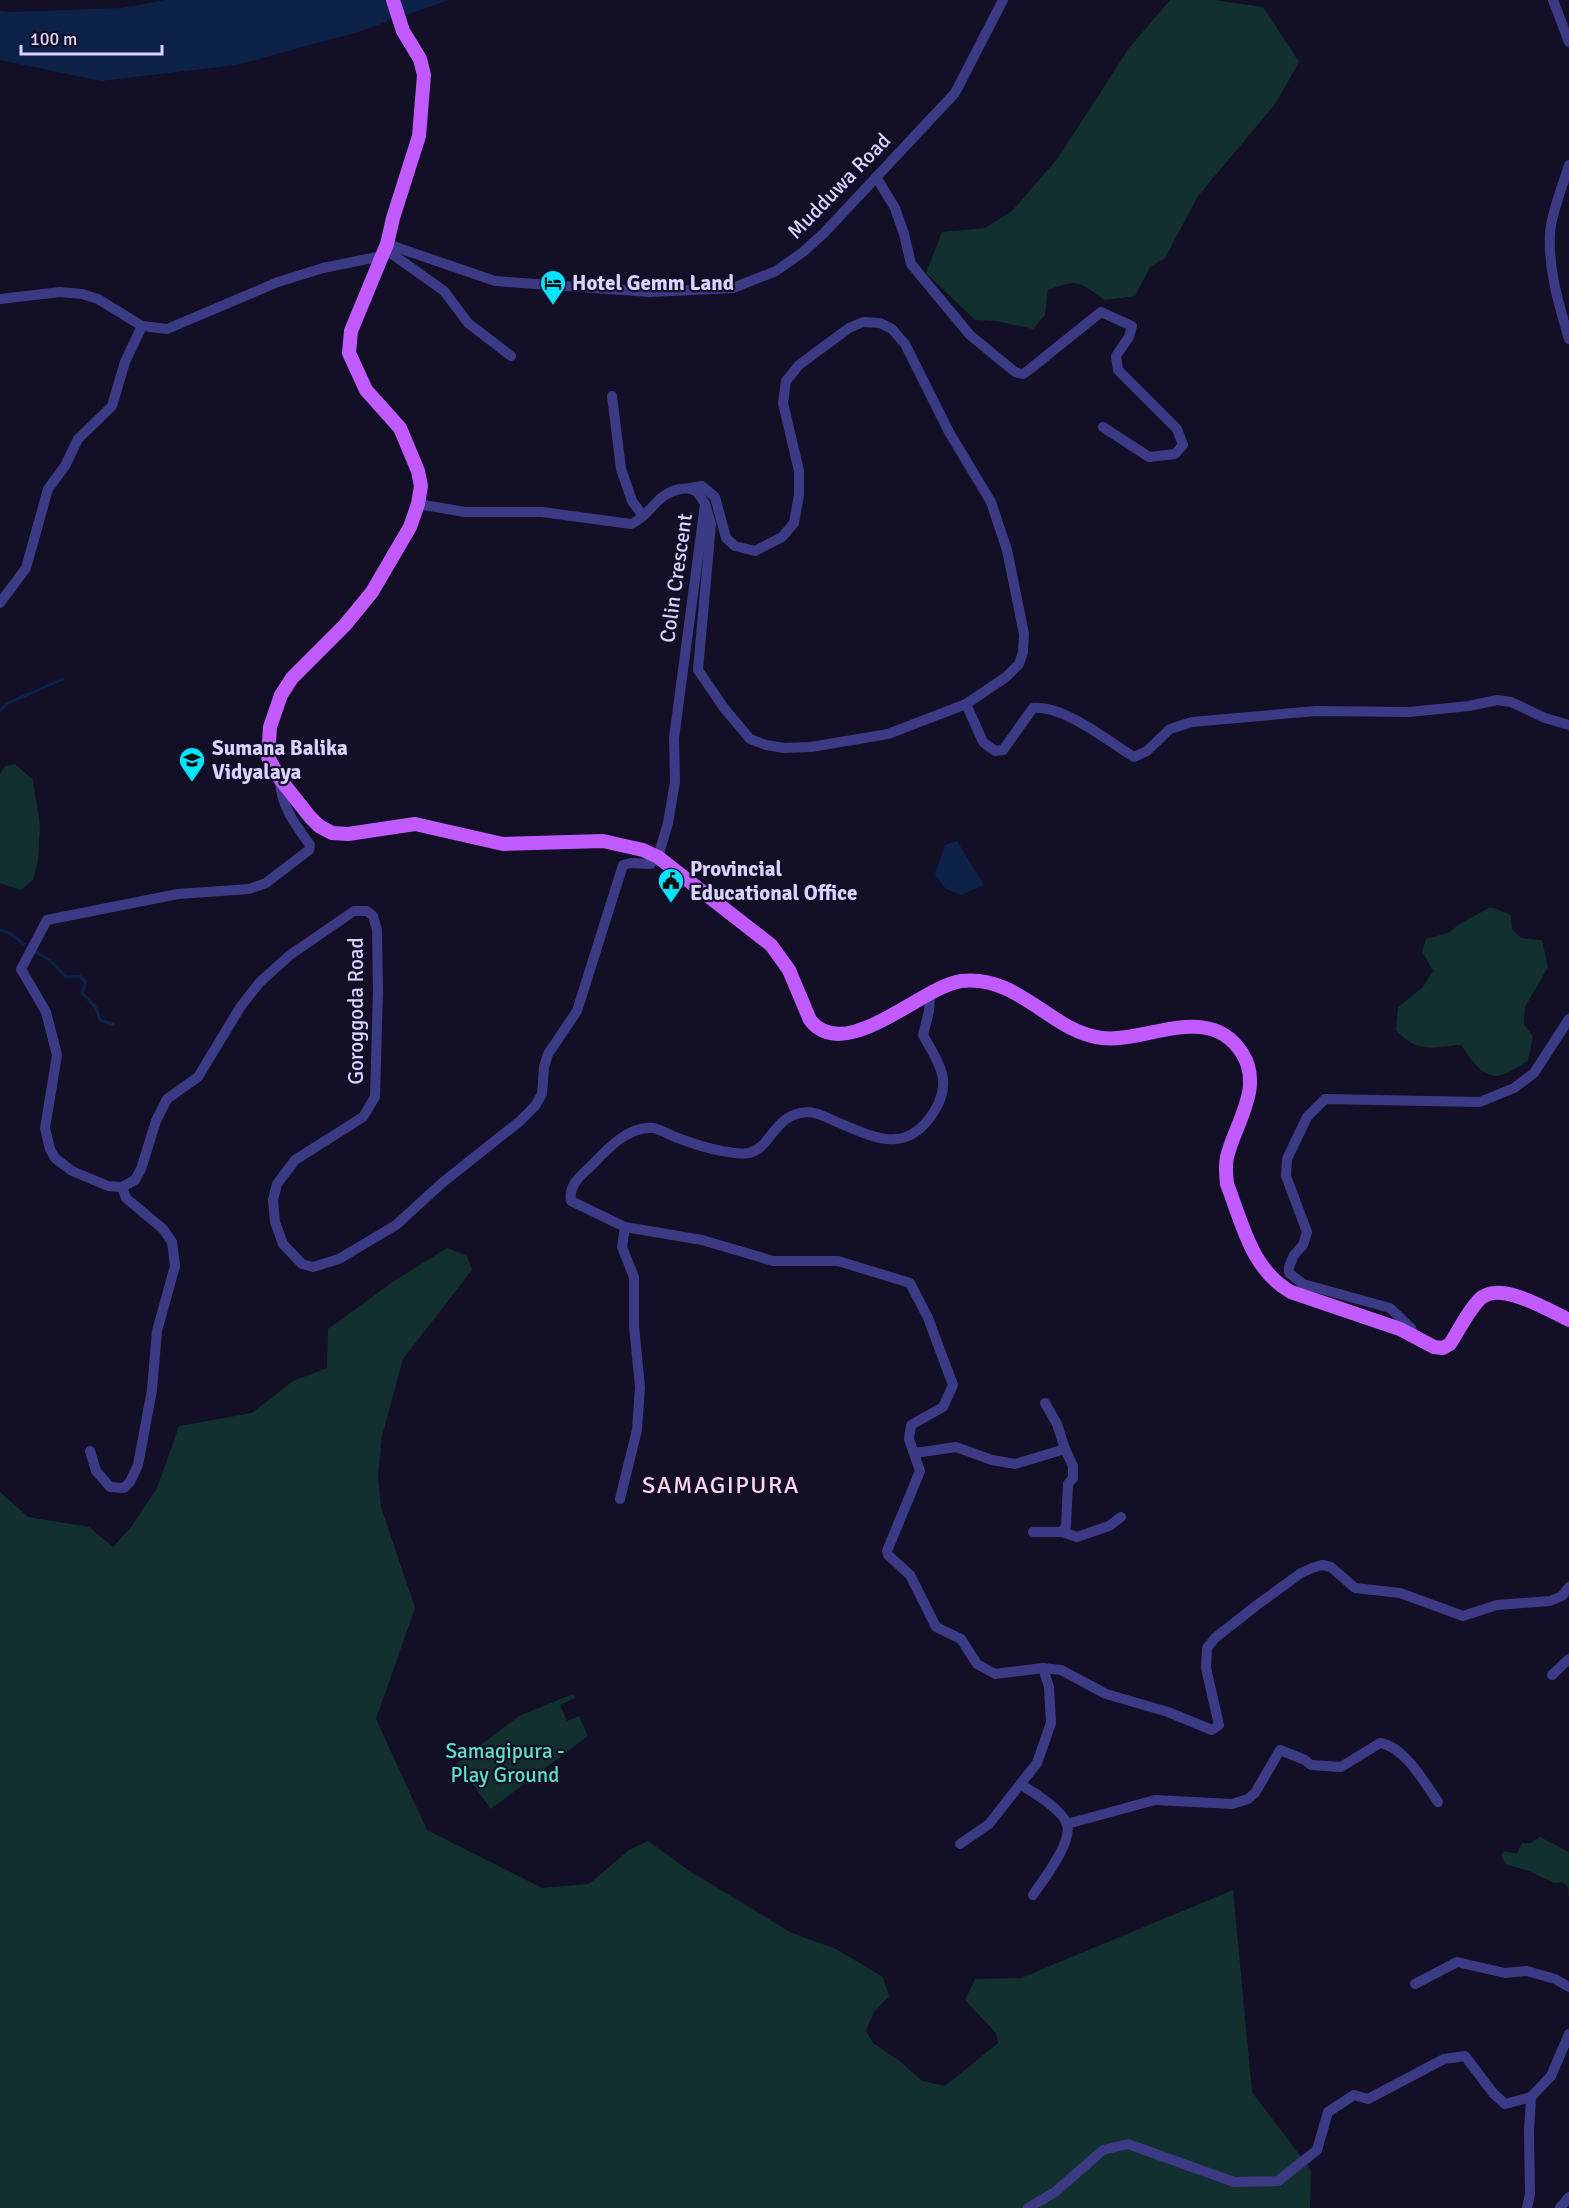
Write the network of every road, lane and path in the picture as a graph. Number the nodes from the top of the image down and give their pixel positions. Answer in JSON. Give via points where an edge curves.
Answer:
{"nodes":[{"id":1,"x":393,"y":0,"type":"edge"},
{"id":2,"x":1003,"y":0,"type":"edge"},
{"id":3,"x":1553,"y":0,"type":"edge"},
{"id":4,"x":1569,"y":42,"type":"edge"},
{"id":5,"x":1569,"y":165,"type":"edge"},
{"id":6,"x":876,"y":177,"type":"junction"},
{"id":7,"x":385,"y":250,"type":"junction"},
{"id":8,"x":0,"y":299,"type":"edge"},
{"id":9,"x":142,"y":326,"type":"junction"},
{"id":10,"x":1569,"y":339,"type":"edge"},
{"id":11,"x":511,"y":356,"type":"dead end"},
{"id":12,"x":612,"y":396,"type":"dead end"},
{"id":13,"x":1103,"y":427,"type":"dead end"},
{"id":14,"x":690,"y":488,"type":"junction"},
{"id":15,"x":418,"y":504,"type":"junction"},
{"id":16,"x":705,"y":504,"type":"junction"},
{"id":17,"x":643,"y":516,"type":"junction"},
{"id":18,"x":0,"y":603,"type":"edge"},
{"id":19,"x":966,"y":704,"type":"junction"},
{"id":20,"x":1569,"y":725,"type":"edge"},
{"id":21,"x":280,"y":778,"type":"junction"},
{"id":22,"x":656,"y":856,"type":"junction"},
{"id":23,"x":930,"y":996,"type":"junction"},
{"id":24,"x":1569,"y":1019,"type":"edge"},
{"id":25,"x":122,"y":1187,"type":"junction"},
{"id":26,"x":625,"y":1227,"type":"junction"},
{"id":27,"x":1569,"y":1320,"type":"edge"},
{"id":28,"x":1415,"y":1338,"type":"junction"},
{"id":29,"x":1045,"y":1403,"type":"dead end"},
{"id":30,"x":1065,"y":1449,"type":"junction"},
{"id":31,"x":90,"y":1451,"type":"dead end"},
{"id":32,"x":915,"y":1453,"type":"junction"},
{"id":33,"x":620,"y":1499,"type":"dead end"},
{"id":34,"x":1121,"y":1517,"type":"dead end"},
{"id":35,"x":1033,"y":1532,"type":"dead end"},
{"id":36,"x":1062,"y":1532,"type":"junction"},
{"id":37,"x":1569,"y":1587,"type":"edge"},
{"id":38,"x":1569,"y":1659,"type":"edge"},
{"id":39,"x":1043,"y":1668,"type":"junction"},
{"id":40,"x":1552,"y":1675,"type":"dead end"},
{"id":41,"x":1022,"y":1785,"type":"junction"},
{"id":42,"x":1438,"y":1802,"type":"dead end"},
{"id":43,"x":1067,"y":1824,"type":"junction"},
{"id":44,"x":960,"y":1844,"type":"dead end"},
{"id":45,"x":1033,"y":1895,"type":"dead end"},
{"id":46,"x":1415,"y":1984,"type":"dead end"},
{"id":47,"x":1569,"y":1987,"type":"edge"},
{"id":48,"x":1569,"y":2034,"type":"edge"},
{"id":49,"x":1531,"y":2097,"type":"junction"},
{"id":50,"x":1569,"y":2197,"type":"edge"},
{"id":51,"x":1028,"y":2208,"type":"edge"},
{"id":52,"x":1527,"y":2208,"type":"edge"},
{"id":53,"x":1560,"y":2208,"type":"edge"}],
"edges":[{"from":1,"to":7,"type":"main road","via":[[424,75],[419,136]]},
{"from":2,"to":6,"type":"street","name":"Mudduwa Road","via":[[955,93]]},
{"from":3,"to":4,"type":"street"},
{"from":5,"to":10,"type":"street","via":[[1550,231],[1551,266]]},
{"from":6,"to":7,"type":"street","name":"Mudduwa Road","via":[[803,252],[776,271],[734,288],[650,292],[495,281]]},
{"from":6,"to":13,"type":"street","via":[[895,208],[911,264],[919,277],[970,335],[1015,372],[1023,374],[1101,312],[1132,326],[1116,356],[1118,370],[1177,429],[1183,445],[1174,454],[1149,457]]},
{"from":7,"to":9,"type":"street","via":[[278,282],[167,329]]},
{"from":7,"to":11,"type":"street","via":[[444,291],[468,322]]},
{"from":7,"to":15,"type":"main road","via":[[351,331],[349,353],[366,390],[400,428],[418,471]]},
{"from":8,"to":9,"type":"street","via":[[60,292],[82,294],[98,299]]},
{"from":9,"to":18,"type":"street","via":[[125,362],[112,406],[78,440],[48,489],[26,568]]},
{"from":12,"to":17,"type":"street","via":[[621,469],[632,501]]},
{"from":14,"to":16,"type":"street","name":"Colin Crescent","via":[[697,491]]},
{"from":14,"to":17,"type":"street","name":"Colin Crescent","via":[[667,492]]},
{"from":14,"to":19,"type":"street","via":[[702,486],[715,497],[726,538],[735,546],[755,550],[782,537],[794,523],[799,495],[799,471],[783,403],[786,381],[799,365],[849,328],[863,322],[880,322],[892,328],[905,344],[949,432],[991,502],[1009,560],[1024,634],[1019,663],[1006,677]]},
{"from":15,"to":17,"type":"street","name":"Colin Crescent","via":[[465,513],[542,512],[631,524]]},
{"from":15,"to":21,"type":"main road","via":[[410,527],[372,592],[292,678],[281,695],[270,727],[268,757]]},
{"from":16,"to":19,"type":"street","via":[[711,524],[698,670],[750,739],[784,748],[811,747],[888,734]]},
{"from":16,"to":22,"type":"street","name":"Colin Crescent","via":[[674,738],[675,782],[669,824]]},
{"from":19,"to":20,"type":"street","via":[[983,742],[995,751],[1003,750],[1034,708],[1044,707],[1076,720],[1134,757],[1147,751],[1170,729],[1192,722],[1316,711],[1409,712],[1497,700]]},
{"from":21,"to":22,"type":"main road","via":[[310,817],[332,833],[415,824],[503,844],[603,841]]},
{"from":21,"to":25,"type":"street","via":[[288,813],[310,845],[309,850],[266,883],[249,889],[178,894],[47,920],[21,969],[46,1012],[57,1055],[45,1128],[50,1149],[72,1172],[108,1186]]},
{"from":22,"to":23,"type":"main road","via":[[771,945],[789,970],[810,1020],[822,1031],[832,1035],[854,1033]]},
{"from":22,"to":25,"type":"street","name":"Goroggoda Road","via":[[651,864],[623,865],[577,1011],[548,1054],[542,1094],[536,1106],[396,1225],[339,1259],[313,1267],[302,1264],[283,1244],[275,1222],[273,1200],[277,1185],[296,1160],[363,1117],[375,1097],[377,930],[367,911],[354,911],[290,955],[260,982],[198,1077],[167,1099],[141,1169],[135,1180]]},
{"from":23,"to":26,"type":"street","via":[[923,1035],[944,1079],[940,1101],[926,1125],[912,1136],[894,1141],[807,1112],[788,1117],[760,1148],[748,1154],[702,1148],[653,1128],[631,1132],[607,1149],[569,1192],[575,1205]]},
{"from":23,"to":28,"type":"main road","via":[[961,981],[979,981],[1006,988],[1088,1036],[1120,1039],[1184,1026],[1216,1031],[1227,1038],[1242,1053],[1250,1080],[1249,1097],[1225,1172],[1255,1257],[1276,1284],[1291,1292],[1400,1329]]},
{"from":24,"to":28,"type":"street","via":[[1534,1072],[1514,1088],[1480,1102],[1325,1099],[1307,1117],[1287,1160],[1286,1176],[1307,1232],[1304,1245],[1289,1267],[1290,1274],[1303,1284],[1390,1308],[1411,1328]]},
{"from":25,"to":31,"type":"street","via":[[126,1198],[163,1229],[172,1242],[175,1266],[157,1331],[152,1390],[138,1465],[130,1482],[124,1488],[110,1487],[96,1471]]},
{"from":26,"to":32,"type":"street","via":[[702,1240],[773,1261],[838,1261],[910,1284],[928,1318],[953,1385],[943,1407],[911,1425],[909,1439]]},
{"from":26,"to":33,"type":"street","via":[[622,1247],[634,1276],[640,1388],[637,1430]]},
{"from":27,"to":28,"type":"main road","via":[[1510,1293],[1499,1292],[1479,1299],[1450,1344],[1443,1348]]},
{"from":29,"to":30,"type":"street"},
{"from":30,"to":32,"type":"street","via":[[1015,1464],[956,1447]]},
{"from":30,"to":36,"type":"street","via":[[1073,1467]]},
{"from":32,"to":39,"type":"street","via":[[920,1471],[888,1555],[910,1575],[936,1627],[961,1639],[977,1664],[995,1674]]},
{"from":34,"to":36,"type":"street","via":[[1109,1526],[1077,1537]]},
{"from":35,"to":36,"type":"street"},
{"from":37,"to":39,"type":"street","via":[[1562,1596],[1550,1601],[1497,1605],[1463,1616],[1400,1593],[1355,1588],[1331,1567],[1312,1568],[1257,1605],[1208,1648],[1206,1668],[1219,1725],[1212,1730],[1106,1694],[1061,1670]]},
{"from":38,"to":40,"type":"street"},
{"from":39,"to":41,"type":"street","via":[[1049,1687],[1051,1723],[1037,1763]]},
{"from":41,"to":43,"type":"street","via":[[1044,1799]]},
{"from":41,"to":44,"type":"street","via":[[989,1824]]},
{"from":42,"to":43,"type":"street","via":[[1417,1771],[1389,1744],[1380,1743],[1341,1767],[1311,1765],[1280,1750],[1254,1793],[1232,1804],[1155,1800]]},
{"from":43,"to":45,"type":"street","via":[[1062,1849]]},
{"from":46,"to":47,"type":"street","via":[[1457,1962],[1505,1972],[1527,1971]]},
{"from":48,"to":49,"type":"street","via":[[1551,2076]]},
{"from":49,"to":51,"type":"street","via":[[1505,2104],[1465,2056],[1444,2059],[1368,2099],[1354,2095],[1328,2112],[1317,2150],[1278,2181],[1234,2182],[1128,2144],[1103,2150],[1055,2192]]},
{"from":49,"to":52,"type":"street"},
{"from":50,"to":53,"type":"street"}]}
